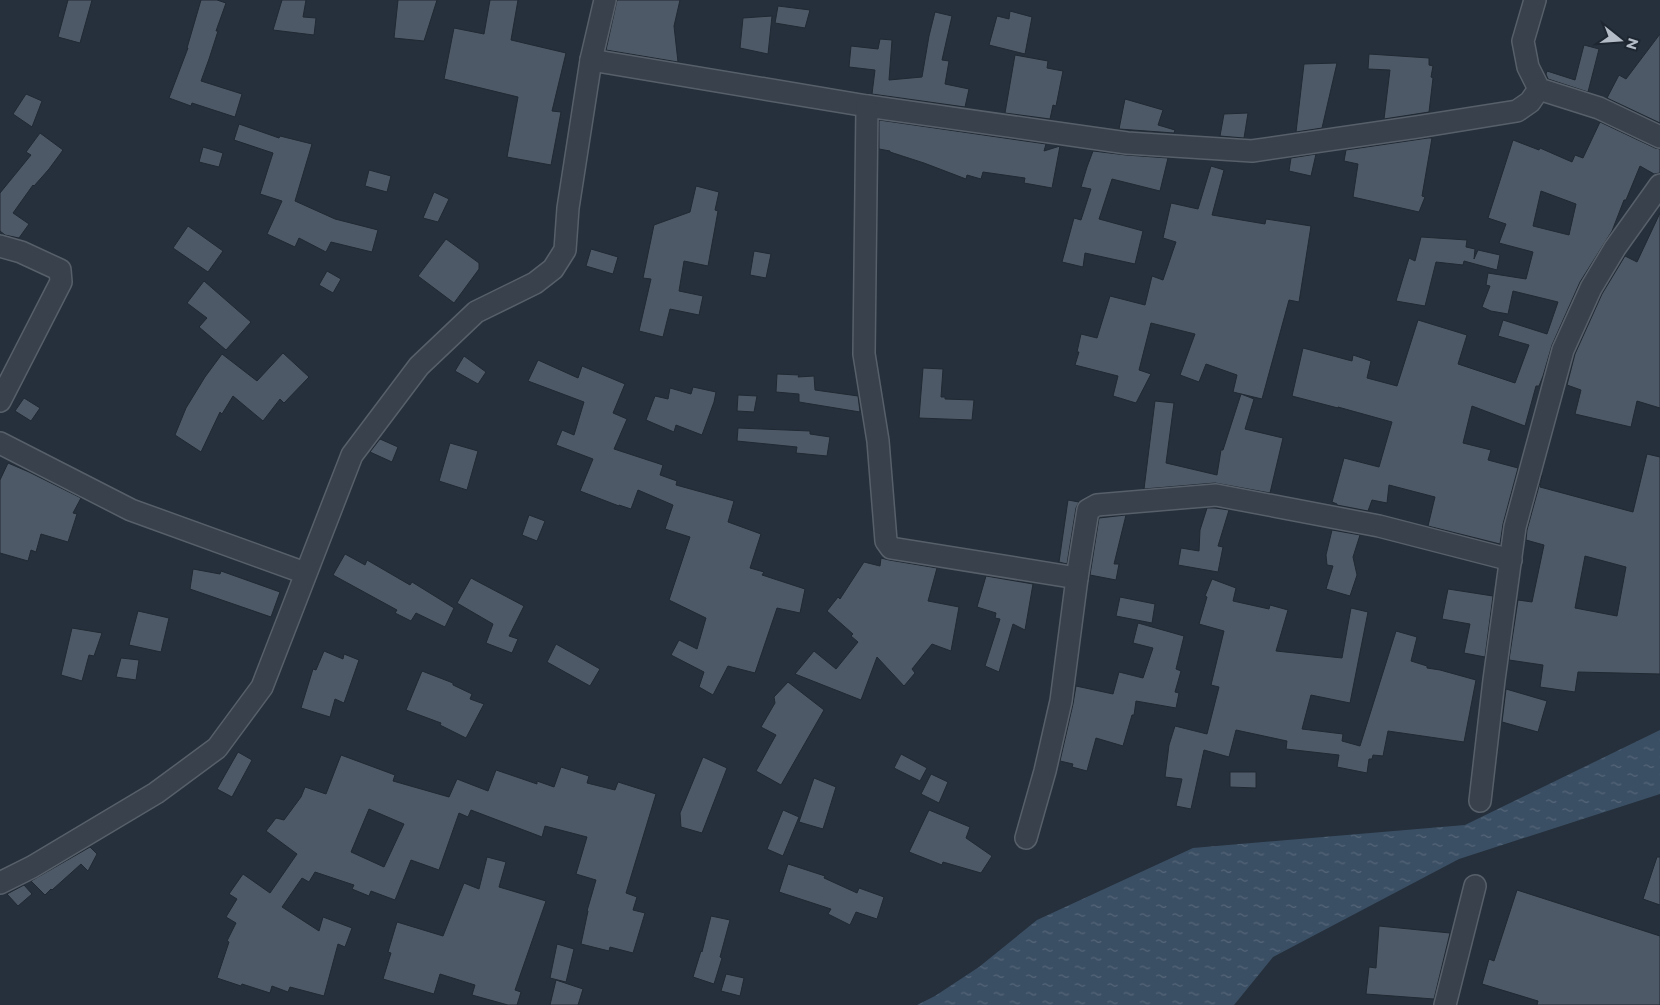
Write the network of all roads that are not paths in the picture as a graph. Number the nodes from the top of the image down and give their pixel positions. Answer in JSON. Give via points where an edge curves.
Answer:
{"nodes":[{"id":1,"x":605,"y":0,"type":"edge"},
{"id":2,"x":1535,"y":0,"type":"edge"},
{"id":3,"x":591,"y":60,"type":"junction"},
{"id":4,"x":1539,"y":89,"type":"junction"},
{"id":5,"x":867,"y":106,"type":"junction"},
{"id":6,"x":1660,"y":137,"type":"edge"},
{"id":7,"x":1660,"y":184,"type":"edge"},
{"id":8,"x":0,"y":246,"type":"edge"},
{"id":9,"x":0,"y":401,"type":"edge"},
{"id":10,"x":0,"y":443,"type":"edge"},
{"id":11,"x":1511,"y":560,"type":"junction"},
{"id":12,"x":305,"y":573,"type":"junction"},
{"id":13,"x":1077,"y":578,"type":"junction"},
{"id":14,"x":1480,"y":801,"type":"dead end"},
{"id":15,"x":1026,"y":838,"type":"dead end"},
{"id":16,"x":0,"y":883,"type":"edge"},
{"id":17,"x":1475,"y":886,"type":"dead end"},
{"id":18,"x":1445,"y":1005,"type":"edge"}],
"edges":[{"from":1,"to":3,"type":"street"},
{"from":2,"to":4,"type":"street","via":[[1524,41],[1528,67]]},
{"from":3,"to":5,"type":"street"},
{"from":3,"to":12,"type":"street","via":[[568,208],[565,250],[553,269],[535,283],[476,312],[419,366],[352,455]]},
{"from":4,"to":5,"type":"street","via":[[1530,102],[1517,111],[1252,151],[1127,143]]},
{"from":4,"to":6,"type":"street","via":[[1599,108]]},
{"from":5,"to":13,"type":"street","via":[[864,354],[878,441],[886,541],[890,548],[898,550]]},
{"from":7,"to":11,"type":"street","via":[[1591,288],[1563,350],[1515,527]]},
{"from":8,"to":9,"type":"street","via":[[60,270],[61,282]]},
{"from":10,"to":12,"type":"street","via":[[131,510]]},
{"from":11,"to":13,"type":"street","via":[[1379,526],[1216,495],[1097,506],[1088,510]]},
{"from":11,"to":14,"type":"street"},
{"from":12,"to":16,"type":"street","via":[[262,687],[217,748],[156,793]]},
{"from":13,"to":15,"type":"street","via":[[1061,701],[1046,772]]},
{"from":17,"to":18,"type":"street"}]}
